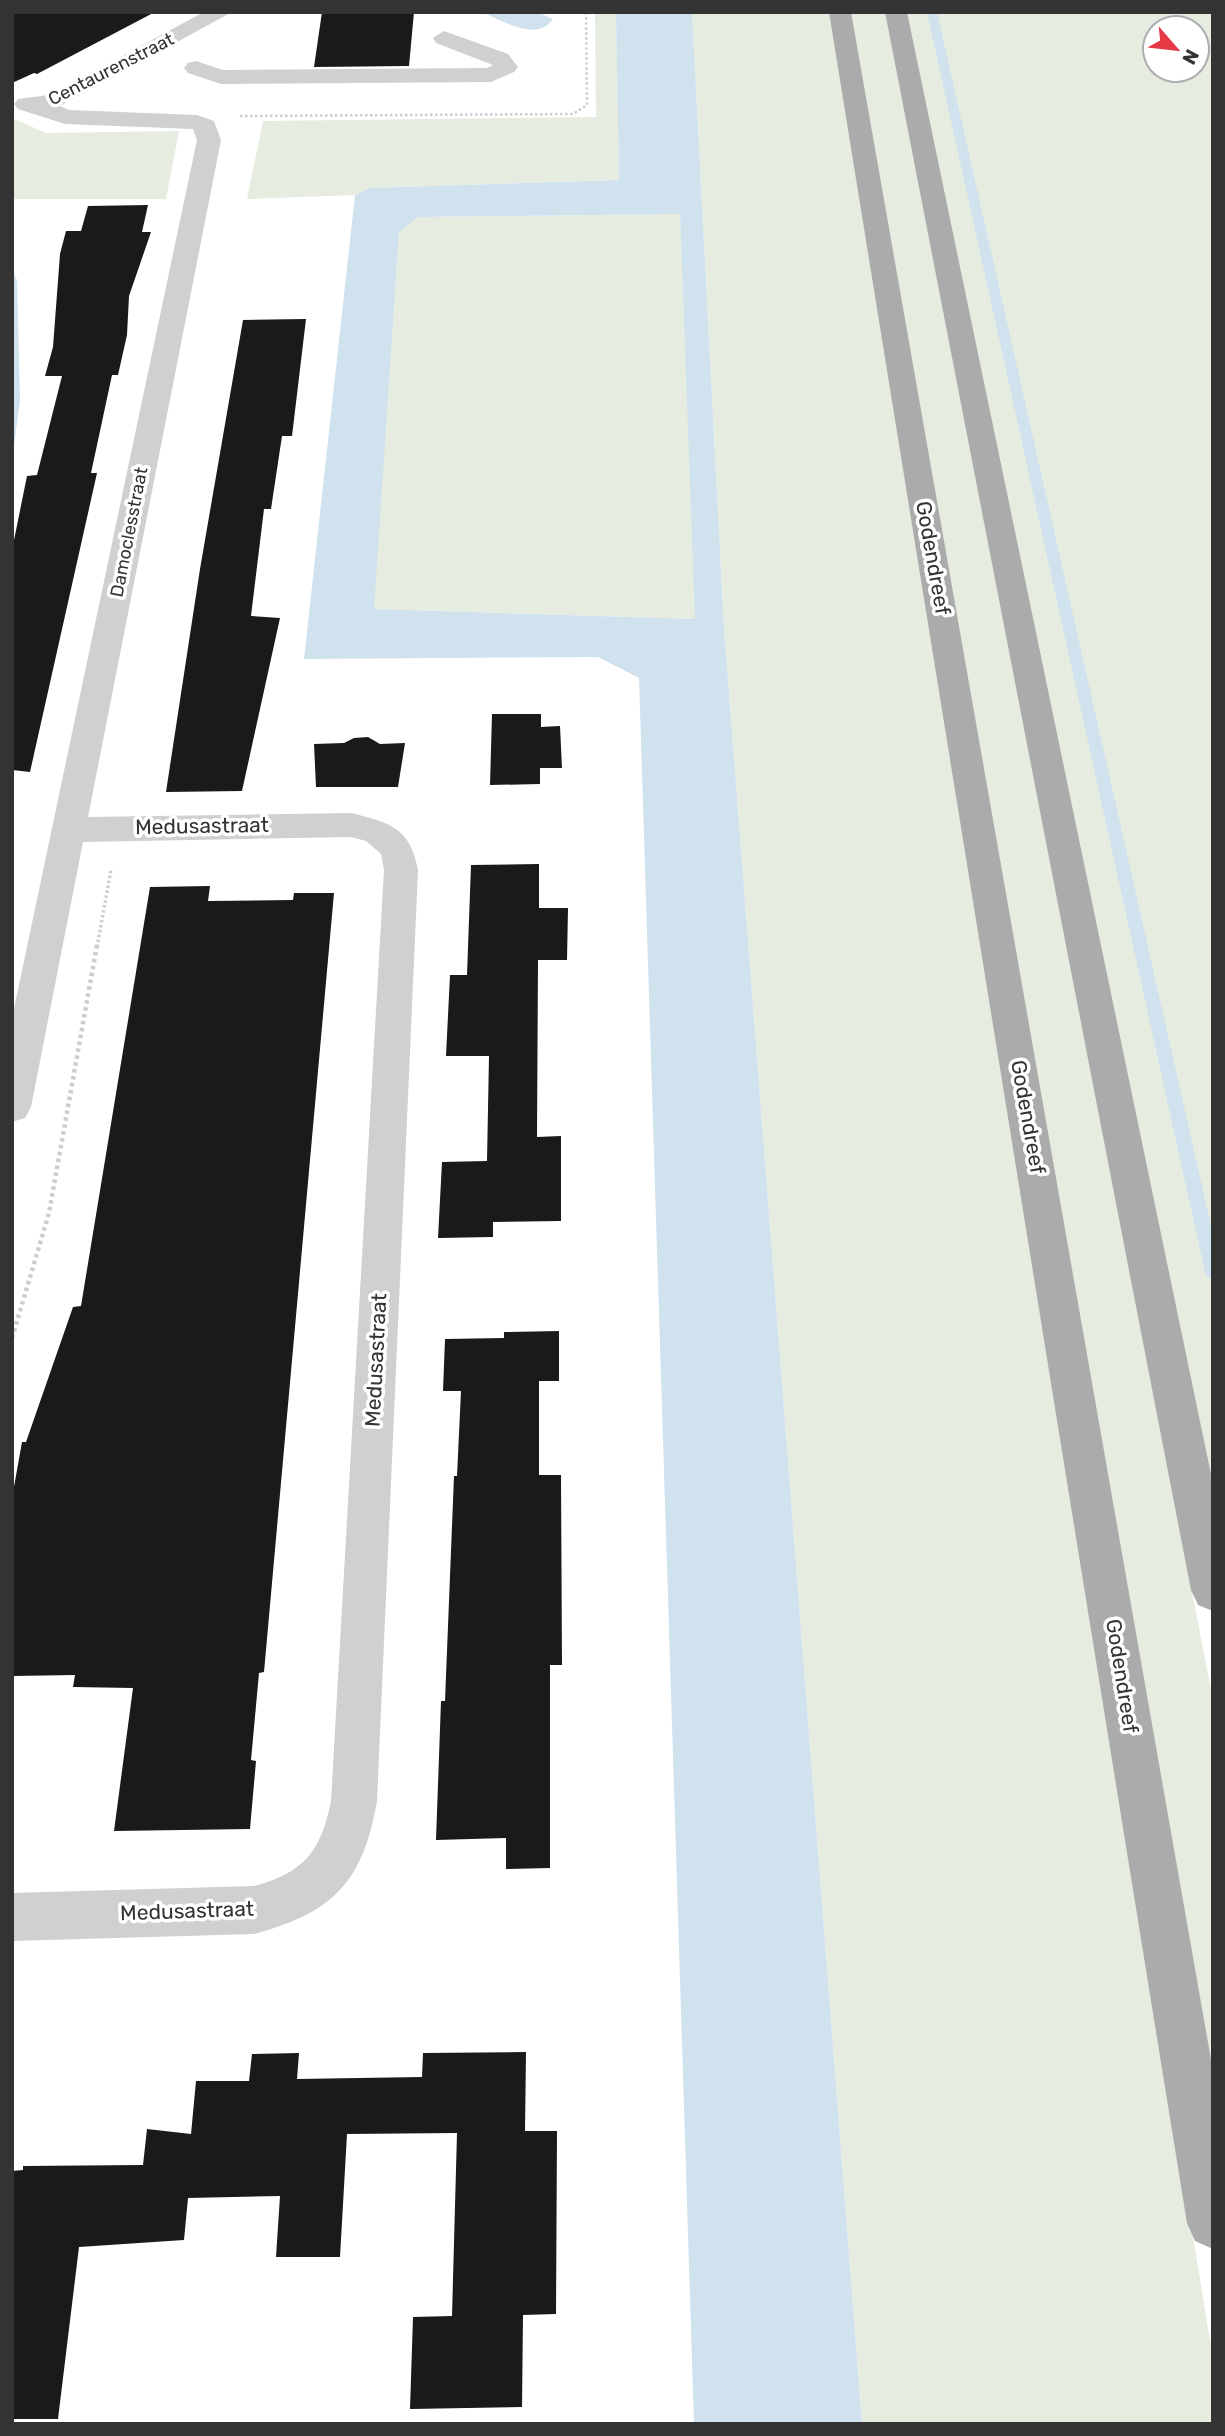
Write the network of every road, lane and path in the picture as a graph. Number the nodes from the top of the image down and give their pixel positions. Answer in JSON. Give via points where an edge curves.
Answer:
{"nodes":[{"id":1,"x":221,"y":12,"type":"edge"},
{"id":2,"x":840,"y":12,"type":"edge"},
{"id":3,"x":896,"y":12,"type":"edge"},
{"id":4,"x":444,"y":38,"type":"dead end"},
{"id":5,"x":196,"y":68,"type":"dead end"},
{"id":6,"x":221,"y":77,"type":"junction"},
{"id":7,"x":25,"y":103,"type":"edge"},
{"id":8,"x":206,"y":125,"type":"junction"},
{"id":9,"x":70,"y":830,"type":"junction"},
{"id":10,"x":12,"y":1107,"type":"edge"},
{"id":11,"x":1213,"y":1590,"type":"edge"},
{"id":12,"x":12,"y":1917,"type":"edge"},
{"id":13,"x":1213,"y":2222,"type":"edge"}],
"edges":[{"from":1,"to":7,"type":"street","name":"Centaurenstraat","via":[[57,100]]},
{"from":2,"to":13,"type":"main road","name":"Godendreef"},
{"from":3,"to":11,"type":"main road"},
{"from":4,"to":6,"type":"street","via":[[500,59],[506,67],[491,75]]},
{"from":5,"to":6,"type":"street"},
{"from":6,"to":8,"type":"street","name":"Damoclesstraat"},
{"from":7,"to":8,"type":"street","via":[[65,117],[186,119]]},
{"from":8,"to":9,"type":"street","name":"Damoclesstraat","via":[[209,140]]},
{"from":9,"to":10,"type":"street","name":"Damoclesstraat"},
{"from":9,"to":12,"type":"street","name":"Medusastraat","via":[[351,825],[377,832],[397,848],[401,870],[354,1801],[350,1832],[337,1862],[313,1887],[285,1904],[254,1910]]}]}
